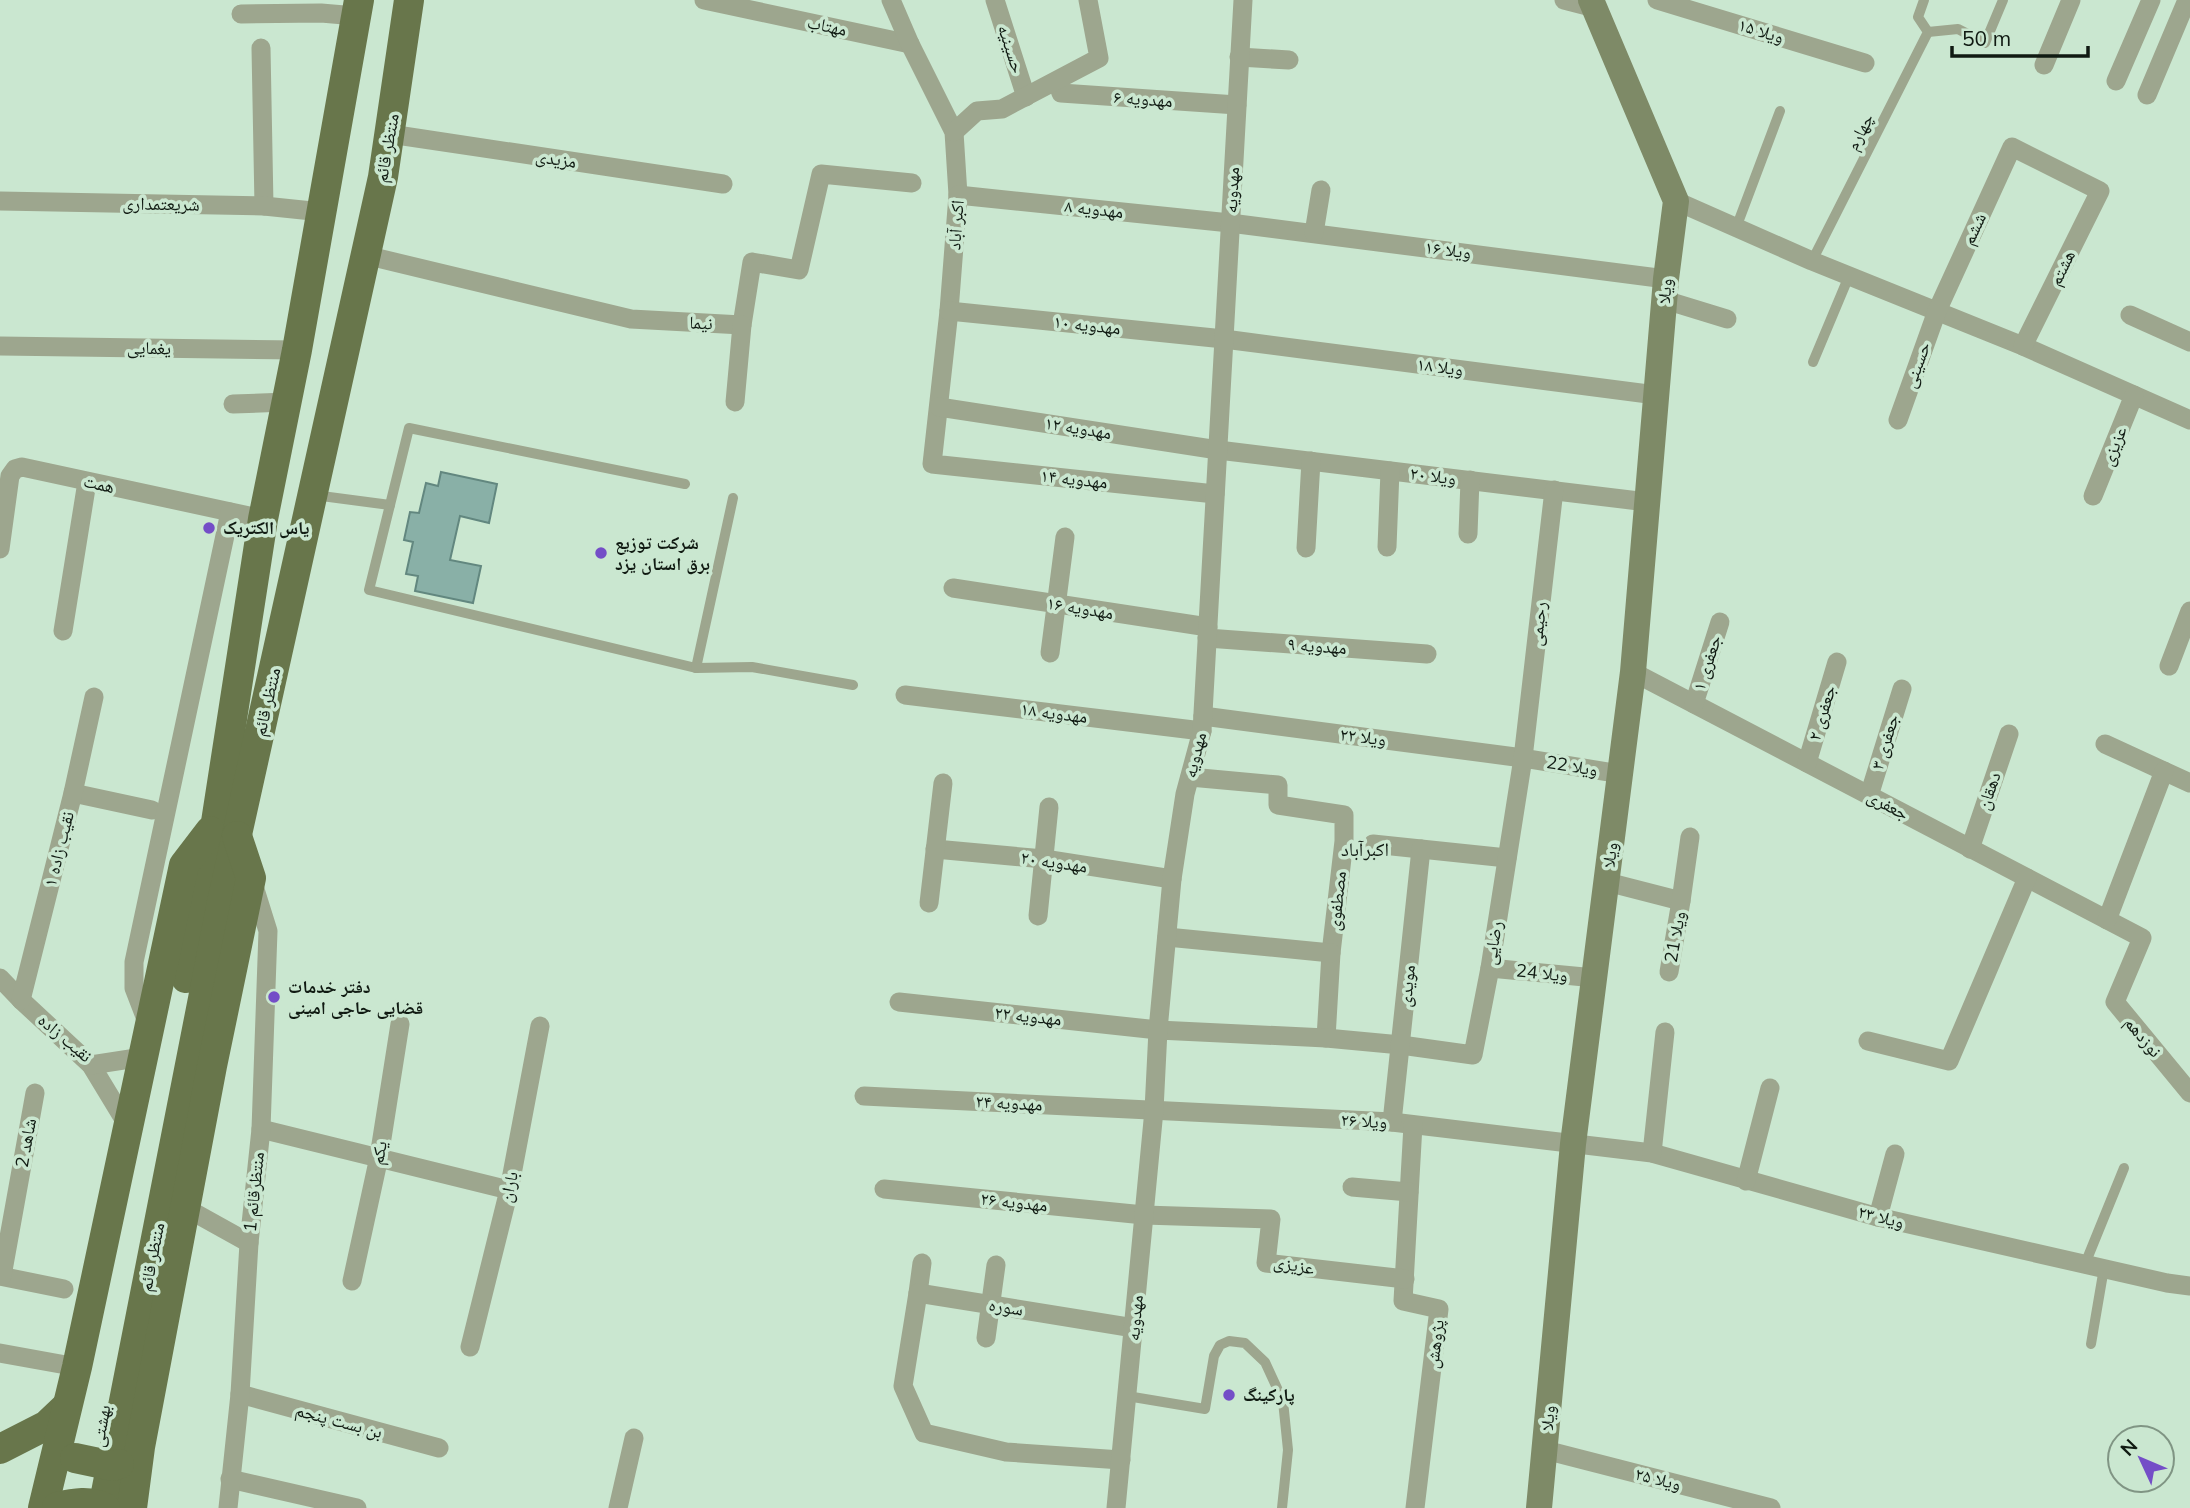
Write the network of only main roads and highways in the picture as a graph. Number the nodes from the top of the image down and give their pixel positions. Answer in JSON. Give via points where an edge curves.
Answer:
{"nodes":[{"id":1,"x":409,"y":0,"type":"edge"},
{"id":2,"x":358,"y":8,"type":"edge"},
{"id":3,"x":226,"y":828,"type":"junction"},
{"id":4,"x":115,"y":1343,"type":"joint"},
{"id":5,"x":124,"y":1403,"type":"joint"},
{"id":6,"x":63,"y":1418,"type":"junction"},
{"id":7,"x":0,"y":1449,"type":"edge"},
{"id":8,"x":132,"y":1462,"type":"junction"},
{"id":9,"x":59,"y":1508,"type":"edge"},
{"id":10,"x":104,"y":1508,"type":"edge"},
{"id":11,"x":132,"y":1508,"type":"edge"},
{"id":12,"x":153,"y":1508,"type":"edge"}],
"edges":[{"from":1,"to":3,"type":"main road","name":"منتظر قائم","via":[[390,134],[313,495]]},
{"from":2,"to":3,"type":"main road","name":"منتظر قائم","via":[[263,519]]},
{"from":3,"to":4,"type":"main road","name":"منتظر قائم"},
{"from":3,"to":5,"type":"main road","name":"منتظر قائم"},
{"from":3,"to":6,"type":"main road","via":[[184,865]]},
{"from":3,"to":8,"type":"main road","via":[[251,878]]},
{"from":4,"to":9,"type":"main road","name":"بهشتی"},
{"from":5,"to":10,"type":"main road","name":"بهشتی"},
{"from":6,"to":7,"type":"main road"},
{"from":6,"to":8,"type":"main road","bridge":true,"via":[[69,1455],[113,1466]]},
{"from":6,"to":9,"type":"main road"},
{"from":8,"to":11,"type":"main road"},
{"from":8,"to":12,"type":"main road"},
{"from":9,"to":10,"type":"main road","bridge":true,"via":[[79,1502]]}]}
